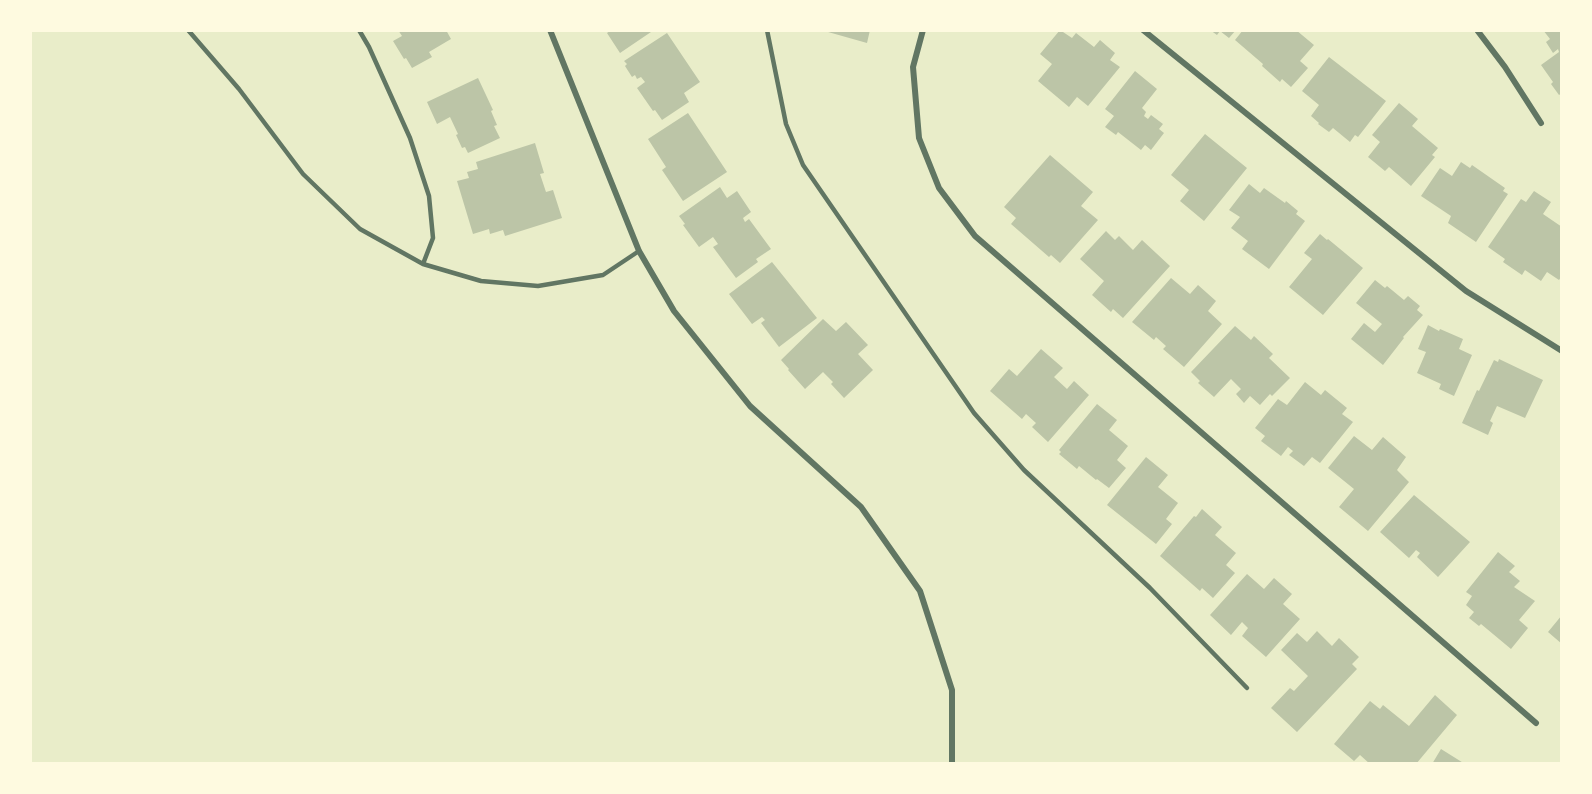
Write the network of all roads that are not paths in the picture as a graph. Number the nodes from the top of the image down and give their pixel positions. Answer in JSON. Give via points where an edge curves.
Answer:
{"nodes":[{"id":1,"x":188,"y":30,"type":"edge"},
{"id":2,"x":359,"y":30,"type":"edge"},
{"id":3,"x":550,"y":30,"type":"edge"},
{"id":4,"x":767,"y":30,"type":"edge"},
{"id":5,"x":923,"y":30,"type":"edge"},
{"id":6,"x":1143,"y":30,"type":"edge"},
{"id":7,"x":1477,"y":30,"type":"edge"},
{"id":8,"x":1542,"y":123,"type":"dead end"},
{"id":9,"x":639,"y":251,"type":"junction"},
{"id":10,"x":423,"y":264,"type":"junction"},
{"id":11,"x":1562,"y":351,"type":"edge"},
{"id":12,"x":1247,"y":688,"type":"dead end"},
{"id":13,"x":1536,"y":723,"type":"dead end"},
{"id":14,"x":952,"y":764,"type":"edge"}],
"edges":[{"from":1,"to":10,"type":"lane","via":[[239,89],[303,174],[360,229]]},
{"from":2,"to":10,"type":"lane","via":[[410,138],[429,196],[433,238]]},
{"from":3,"to":9,"type":"street"},
{"from":4,"to":12,"type":"lane","via":[[786,124],[803,165],[974,413],[1024,470],[1150,588]]},
{"from":5,"to":13,"type":"street","via":[[913,68],[919,138],[939,188],[975,236]]},
{"from":6,"to":11,"type":"street","via":[[1466,291]]},
{"from":7,"to":8,"type":"street"},
{"from":9,"to":10,"type":"lane","via":[[603,276],[538,285],[482,281]]},
{"from":9,"to":14,"type":"street","via":[[674,311],[750,406],[861,507],[920,591],[952,690]]}]}
